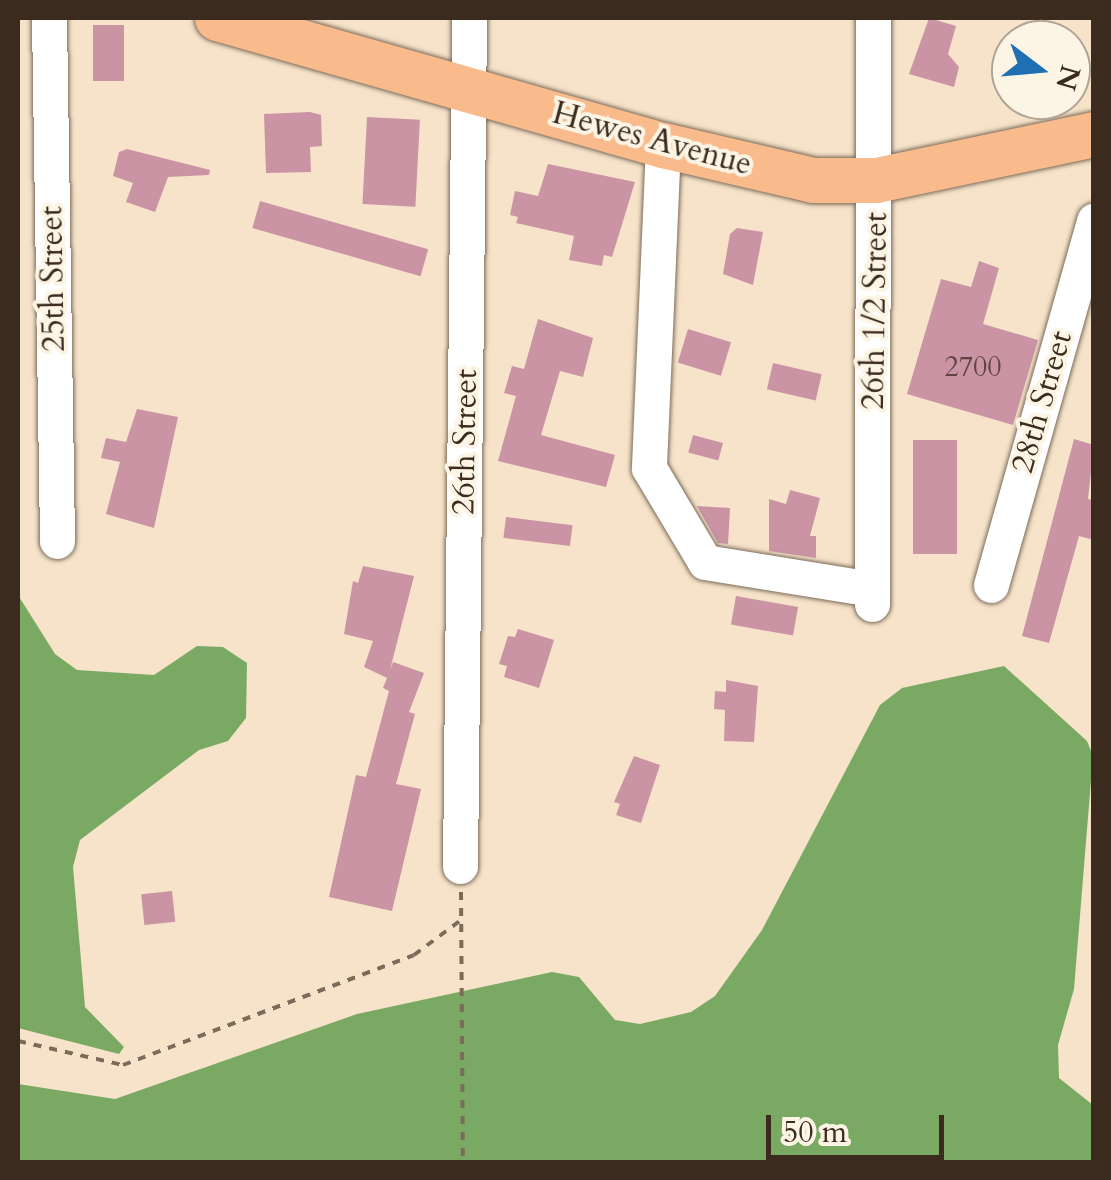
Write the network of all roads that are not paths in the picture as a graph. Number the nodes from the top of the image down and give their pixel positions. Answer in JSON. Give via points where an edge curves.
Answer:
{"nodes":[{"id":1,"x":49,"y":18,"type":"edge"},
{"id":2,"x":469,"y":18,"type":"edge"},
{"id":3,"x":873,"y":18,"type":"edge"},
{"id":4,"x":231,"y":20,"type":"edge"},
{"id":5,"x":470,"y":90,"type":"junction"},
{"id":6,"x":1094,"y":134,"type":"edge"},
{"id":7,"x":664,"y":145,"type":"junction"},
{"id":8,"x":876,"y":180,"type":"junction"},
{"id":9,"x":1094,"y":220,"type":"edge"},
{"id":10,"x":57,"y":541,"type":"dead end"},
{"id":11,"x":991,"y":585,"type":"dead end"},
{"id":12,"x":460,"y":866,"type":"road end"}],
"edges":[{"from":1,"to":10,"type":"street","name":"25th Street"},
{"from":2,"to":5,"type":"street","name":"26th Street"},
{"from":3,"to":8,"type":"street","name":"26th 1/2 Street"},
{"from":4,"to":5,"type":"main road","name":"Hewes Avenue"},
{"from":5,"to":7,"type":"main road","name":"Hewes Avenue"},
{"from":5,"to":12,"type":"street","name":"26th Street"},
{"from":6,"to":8,"type":"main road","name":"Hewes Avenue"},
{"from":7,"to":8,"type":"main road","name":"Hewes Avenue","via":[[814,180]]},
{"from":7,"to":8,"type":"street","name":"26th 1/2 Street","via":[[649,468],[705,562],[872,597]]},
{"from":9,"to":11,"type":"street","name":"28th Street"}]}
